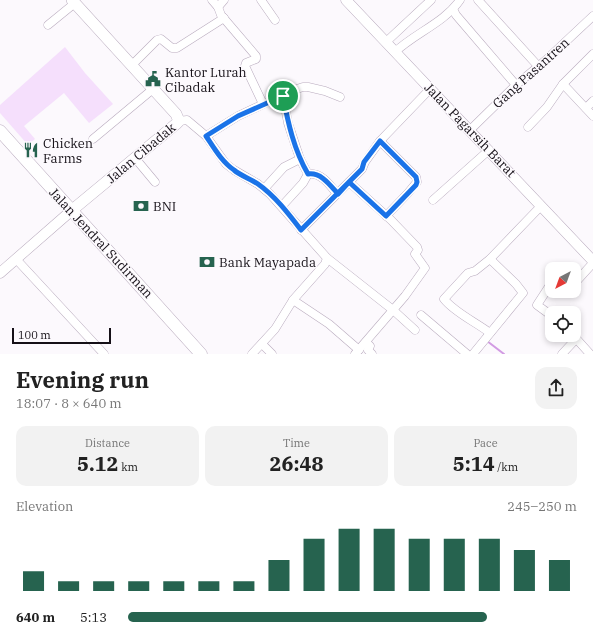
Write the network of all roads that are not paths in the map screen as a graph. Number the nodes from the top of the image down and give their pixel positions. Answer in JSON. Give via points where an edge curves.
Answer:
{"nodes":[{"id":1,"x":212,"y":0,"type":"edge"},
{"id":2,"x":224,"y":0,"type":"edge"},
{"id":3,"x":260,"y":0,"type":"edge"},
{"id":4,"x":346,"y":0,"type":"edge"},
{"id":5,"x":431,"y":0,"type":"edge"},
{"id":6,"x":460,"y":0,"type":"edge"},
{"id":7,"x":478,"y":0,"type":"edge"},
{"id":8,"x":74,"y":1,"type":"edge"},
{"id":9,"x":218,"y":7,"type":"junction"},
{"id":10,"x":453,"y":9,"type":"junction"},
{"id":11,"x":593,"y":16,"type":"edge"},
{"id":12,"x":224,"y":18,"type":"junction"},
{"id":13,"x":275,"y":20,"type":"dead end"},
{"id":14,"x":48,"y":25,"type":"dead end"},
{"id":15,"x":386,"y":42,"type":"junction"},
{"id":16,"x":395,"y":52,"type":"junction"},
{"id":17,"x":593,"y":54,"type":"edge"},
{"id":18,"x":132,"y":65,"type":"junction"},
{"id":19,"x":538,"y":66,"type":"junction"},
{"id":20,"x":563,"y":84,"type":"junction"},
{"id":21,"x":516,"y":85,"type":"junction"},
{"id":22,"x":153,"y":89,"type":"junction"},
{"id":23,"x":430,"y":89,"type":"junction"},
{"id":24,"x":283,"y":96,"type":"junction"},
{"id":25,"x":340,"y":97,"type":"dead end"},
{"id":26,"x":593,"y":100,"type":"edge"},
{"id":27,"x":263,"y":104,"type":"junction"},
{"id":28,"x":586,"y":108,"type":"junction"},
{"id":29,"x":593,"y":116,"type":"edge"},
{"id":30,"x":179,"y":120,"type":"junction"},
{"id":31,"x":528,"y":127,"type":"dead end"},
{"id":32,"x":470,"y":130,"type":"junction"},
{"id":33,"x":0,"y":132,"type":"edge"},
{"id":34,"x":206,"y":136,"type":"junction"},
{"id":35,"x":93,"y":139,"type":"dead end"},
{"id":36,"x":380,"y":141,"type":"junction"},
{"id":37,"x":489,"y":150,"type":"junction"},
{"id":38,"x":135,"y":158,"type":"junction"},
{"id":39,"x":300,"y":159,"type":"junction"},
{"id":40,"x":308,"y":174,"type":"junction"},
{"id":41,"x":155,"y":182,"type":"dead end"},
{"id":42,"x":349,"y":182,"type":"junction"},
{"id":43,"x":264,"y":189,"type":"junction"},
{"id":44,"x":338,"y":194,"type":"junction"},
{"id":45,"x":433,"y":200,"type":"dead end"},
{"id":46,"x":282,"y":206,"type":"junction"},
{"id":47,"x":541,"y":206,"type":"junction"},
{"id":48,"x":71,"y":211,"type":"junction"},
{"id":49,"x":386,"y":216,"type":"junction"},
{"id":50,"x":301,"y":230,"type":"junction"},
{"id":51,"x":327,"y":258,"type":"junction"},
{"id":52,"x":16,"y":259,"type":"junction"},
{"id":53,"x":490,"y":259,"type":"junction"},
{"id":54,"x":593,"y":262,"type":"edge"},
{"id":55,"x":0,"y":273,"type":"edge"},
{"id":56,"x":581,"y":276,"type":"edge"},
{"id":57,"x":545,"y":293,"type":"edge"},
{"id":58,"x":293,"y":300,"type":"junction"},
{"id":59,"x":393,"y":310,"type":"junction"},
{"id":60,"x":545,"y":310,"type":"edge"},
{"id":61,"x":421,"y":315,"type":"dead end"},
{"id":62,"x":415,"y":330,"type":"dead end"},
{"id":63,"x":490,"y":333,"type":"junction"},
{"id":64,"x":366,"y":342,"type":"junction"},
{"id":65,"x":570,"y":342,"type":"edge"},
{"id":66,"x":580,"y":342,"type":"edge"},
{"id":67,"x":262,"y":344,"type":"junction"},
{"id":68,"x":357,"y":352,"type":"edge"},
{"id":69,"x":591,"y":352,"type":"edge"},
{"id":70,"x":104,"y":354,"type":"edge"},
{"id":71,"x":201,"y":354,"type":"edge"},
{"id":72,"x":252,"y":354,"type":"edge"},
{"id":73,"x":272,"y":354,"type":"edge"},
{"id":74,"x":372,"y":354,"type":"edge"},
{"id":75,"x":467,"y":354,"type":"edge"},
{"id":76,"x":473,"y":354,"type":"edge"},
{"id":77,"x":562,"y":354,"type":"edge"}],
"edges":[{"from":1,"to":9,"type":"street"},
{"from":2,"to":9,"type":"street"},
{"from":3,"to":13,"type":"street"},
{"from":4,"to":15,"type":"street","name":"Jalan Pagarsih Barat"},
{"from":5,"to":15,"type":"street"},
{"from":6,"to":10,"type":"street"},
{"from":7,"to":19,"type":"street"},
{"from":8,"to":14,"type":"street"},
{"from":8,"to":18,"type":"main road","name":"Jalan Cibadak"},
{"from":9,"to":12,"type":"street"},
{"from":10,"to":16,"type":"street"},
{"from":10,"to":21,"type":"street","via":[[456,16]]},
{"from":11,"to":19,"type":"street","name":"Gang Pasantren"},
{"from":12,"to":18,"type":"street","via":[[177,48],[172,48],[161,39],[157,40]]},
{"from":12,"to":27,"type":"street","via":[[256,56],[256,59],[245,66]]},
{"from":15,"to":16,"type":"street","name":"Jalan Pagarsih Barat"},
{"from":16,"to":23,"type":"street","name":"Jalan Pagarsih Barat"},
{"from":17,"to":20,"type":"street"},
{"from":18,"to":22,"type":"main road","name":"Jalan Cibadak"},
{"from":19,"to":21,"type":"street","name":"Gang Pasantren"},
{"from":20,"to":28,"type":"street"},
{"from":20,"to":31,"type":"street","via":[[547,107]]},
{"from":21,"to":32,"type":"street","name":"Gang Pasantren"},
{"from":22,"to":30,"type":"main road","name":"Jalan Cibadak"},
{"from":22,"to":35,"type":"street"},
{"from":23,"to":32,"type":"street","name":"Jalan Pagarsih Barat"},
{"from":23,"to":36,"type":"street"},
{"from":24,"to":25,"type":"street","via":[[308,87]]},
{"from":24,"to":27,"type":"street"},
{"from":24,"to":39,"type":"street","via":[[288,123]]},
{"from":26,"to":28,"type":"street"},
{"from":27,"to":34,"type":"street"},
{"from":28,"to":29,"type":"street"},
{"from":30,"to":34,"type":"street","via":[[187,120]]},
{"from":30,"to":38,"type":"main road","name":"Jalan Cibadak"},
{"from":32,"to":37,"type":"street","name":"Jalan Pagarsih Barat"},
{"from":33,"to":48,"type":"main road","name":"Jalan Jendral Sudirman"},
{"from":34,"to":43,"type":"street","via":[[226,164]]},
{"from":36,"to":42,"type":"street","via":[[364,162],[362,169]]},
{"from":36,"to":49,"type":"street","via":[[416,177],[417,182]]},
{"from":37,"to":45,"type":"street"},
{"from":37,"to":47,"type":"street","name":"Jalan Pagarsih Barat"},
{"from":38,"to":41,"type":"street"},
{"from":38,"to":48,"type":"main road","name":"Jalan Cibadak"},
{"from":39,"to":40,"type":"street"},
{"from":39,"to":43,"type":"street","via":[[282,169]]},
{"from":40,"to":44,"type":"street","via":[[323,178]]},
{"from":40,"to":46,"type":"street"},
{"from":42,"to":44,"type":"street"},
{"from":42,"to":49,"type":"street"},
{"from":43,"to":46,"type":"street"},
{"from":44,"to":50,"type":"street"},
{"from":46,"to":50,"type":"street"},
{"from":47,"to":53,"type":"street"},
{"from":47,"to":54,"type":"street","name":"Jalan Pagarsih Barat"},
{"from":48,"to":52,"type":"street"},
{"from":48,"to":71,"type":"main road","name":"Jalan Jendral Sudirman"},
{"from":49,"to":59,"type":"street","via":[[417,247],[415,254],[425,268]]},
{"from":50,"to":51,"type":"street"},
{"from":51,"to":58,"type":"street","via":[[325,264]]},
{"from":51,"to":59,"type":"street"},
{"from":52,"to":55,"type":"street"},
{"from":52,"to":70,"type":"street"},
{"from":53,"to":63,"type":"street","via":[[524,293]]},
{"from":53,"to":63,"type":"street","via":[[468,273],[444,299]]},
{"from":54,"to":56,"type":"street"},
{"from":57,"to":60,"type":"street","via":[[538,305]]},
{"from":58,"to":67,"type":"street"},
{"from":58,"to":68,"type":"street","via":[[346,337]]},
{"from":59,"to":62,"type":"street"},
{"from":59,"to":64,"type":"street"},
{"from":61,"to":75,"type":"street"},
{"from":63,"to":76,"type":"street"},
{"from":64,"to":68,"type":"street"},
{"from":64,"to":74,"type":"street"},
{"from":65,"to":77,"type":"street"},
{"from":66,"to":69,"type":"street"},
{"from":67,"to":72,"type":"street"},
{"from":67,"to":73,"type":"street"}]}
